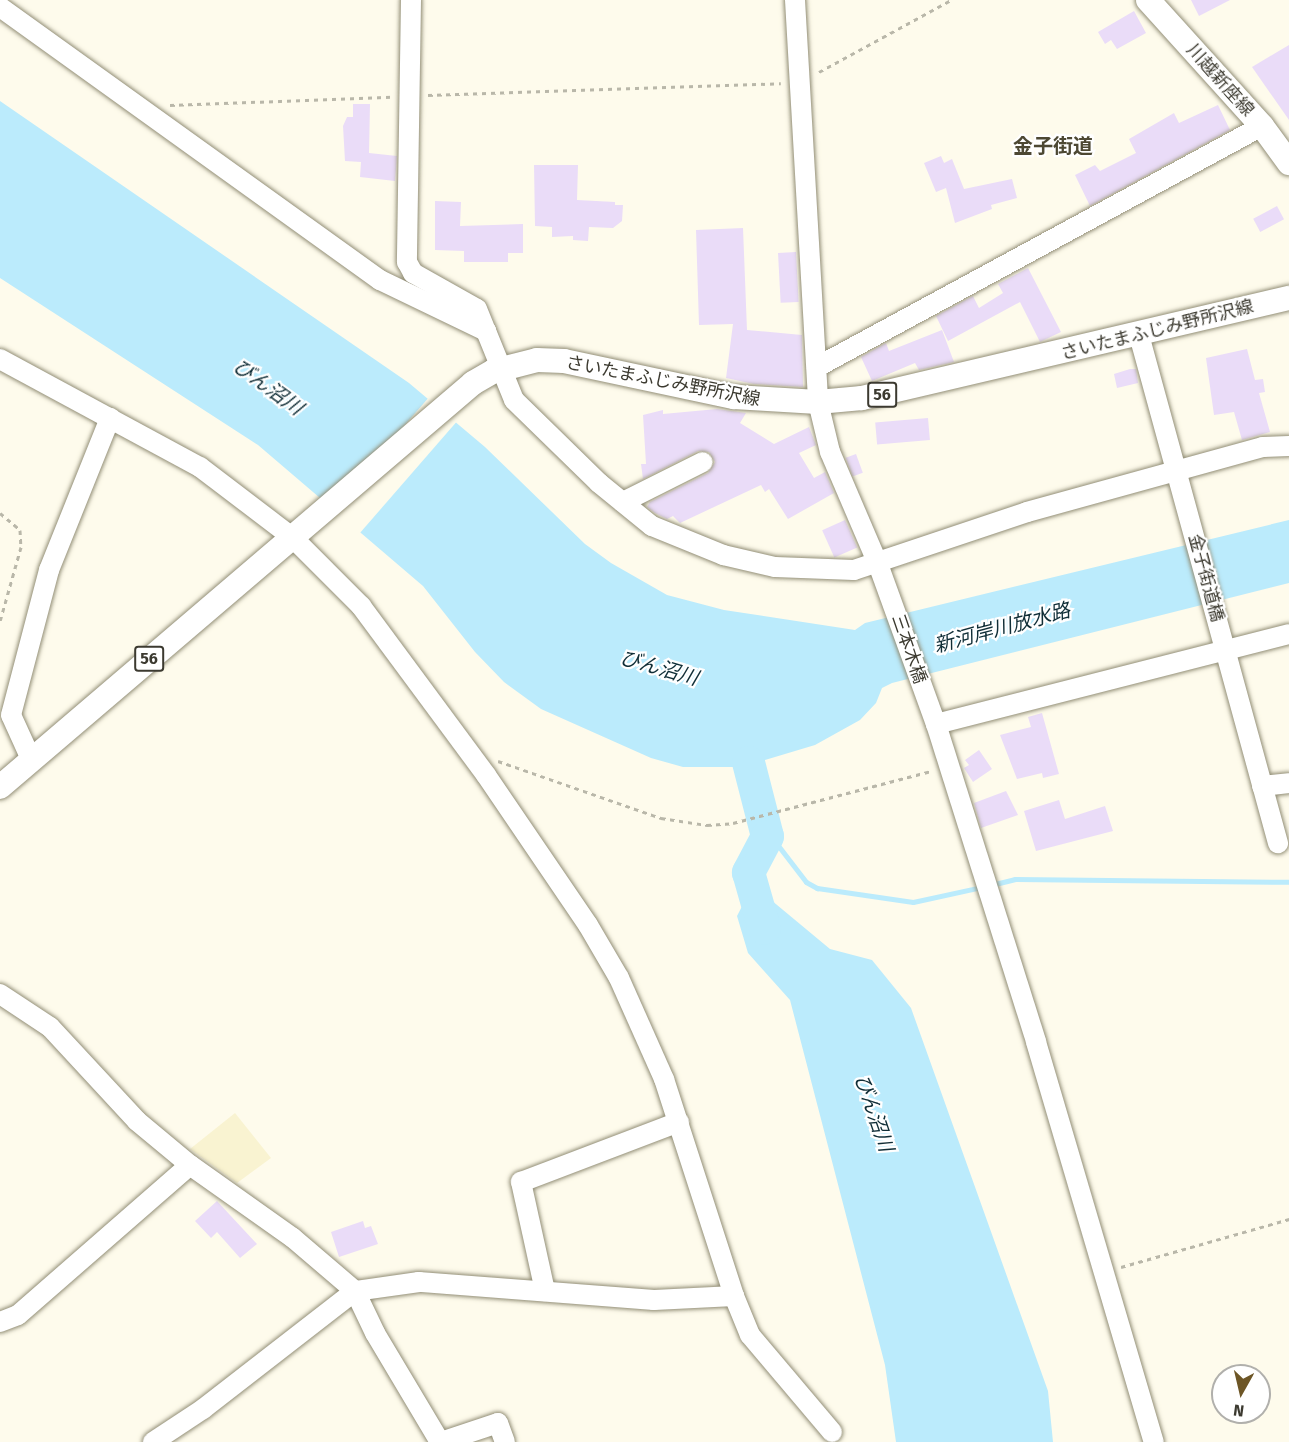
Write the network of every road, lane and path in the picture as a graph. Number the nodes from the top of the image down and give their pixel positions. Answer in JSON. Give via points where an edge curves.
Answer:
{"nodes":[{"id":1,"x":411,"y":0,"type":"edge"},
{"id":2,"x":795,"y":0,"type":"edge"},
{"id":3,"x":951,"y":0,"type":"edge"},
{"id":4,"x":1148,"y":0,"type":"edge"},
{"id":5,"x":0,"y":8,"type":"edge"},
{"id":6,"x":800,"y":82,"type":"junction"},
{"id":7,"x":410,"y":96,"type":"junction"},
{"id":8,"x":133,"y":104,"type":"junction"},
{"id":9,"x":1262,"y":126,"type":"junction"},
{"id":10,"x":1289,"y":163,"type":"edge"},
{"id":11,"x":1289,"y":298,"type":"edge"},
{"id":12,"x":486,"y":331,"type":"junction"},
{"id":13,"x":1139,"y":335,"type":"junction"},
{"id":14,"x":0,"y":359,"type":"edge"},
{"id":15,"x":817,"y":367,"type":"junction"},
{"id":16,"x":503,"y":368,"type":"junction"},
{"id":17,"x":818,"y":402,"type":"junction"},
{"id":18,"x":110,"y":418,"type":"junction"},
{"id":19,"x":1289,"y":446,"type":"edge"},
{"id":20,"x":703,"y":462,"type":"dead end"},
{"id":21,"x":1175,"y":471,"type":"junction"},
{"id":22,"x":623,"y":502,"type":"junction"},
{"id":23,"x":0,"y":513,"type":"edge"},
{"id":24,"x":295,"y":535,"type":"junction"},
{"id":25,"x":878,"y":564,"type":"junction"},
{"id":26,"x":0,"y":621,"type":"edge"},
{"id":27,"x":1289,"y":634,"type":"edge"},
{"id":28,"x":1225,"y":651,"type":"junction"},
{"id":29,"x":934,"y":718,"type":"junction"},
{"id":30,"x":473,"y":757,"type":"junction"},
{"id":31,"x":31,"y":759,"type":"junction"},
{"id":32,"x":949,"y":766,"type":"junction"},
{"id":33,"x":1289,"y":783,"type":"edge"},
{"id":34,"x":1262,"y":786,"type":"junction"},
{"id":35,"x":0,"y":787,"type":"edge"},
{"id":36,"x":1278,"y":843,"type":"dead end"},
{"id":37,"x":0,"y":994,"type":"edge"},
{"id":38,"x":679,"y":1122,"type":"junction"},
{"id":39,"x":190,"y":1165,"type":"junction"},
{"id":40,"x":1289,"y":1219,"type":"edge"},
{"id":41,"x":1104,"y":1272,"type":"junction"},
{"id":42,"x":355,"y":1291,"type":"junction"},
{"id":43,"x":545,"y":1292,"type":"junction"},
{"id":44,"x":734,"y":1296,"type":"junction"},
{"id":45,"x":0,"y":1322,"type":"edge"},
{"id":46,"x":832,"y":1432,"type":"dead end"},
{"id":47,"x":153,"y":1442,"type":"edge"},
{"id":48,"x":441,"y":1442,"type":"edge"},
{"id":49,"x":505,"y":1442,"type":"edge"},
{"id":50,"x":1154,"y":1442,"type":"edge"}],
"edges":[{"from":1,"to":7,"type":"street"},
{"from":2,"to":6,"type":"street","name":"三本木橋"},
{"from":3,"to":6,"type":"path"},
{"from":4,"to":9,"type":"main road","name":"川越新座線"},
{"from":5,"to":8,"type":"street"},
{"from":6,"to":7,"type":"path"},
{"from":6,"to":15,"type":"street","name":"三本木橋"},
{"from":7,"to":8,"type":"path"},
{"from":7,"to":12,"type":"street","via":[[407,262],[413,273],[477,309]]},
{"from":8,"to":12,"type":"street","via":[[380,280],[431,308]]},
{"from":9,"to":10,"type":"main road","name":"川越新座線"},
{"from":9,"to":15,"type":"street"},
{"from":11,"to":13,"type":"main road","name":"さいたまふじみ野所沢線","number":"56"},
{"from":12,"to":16,"type":"street"},
{"from":13,"to":17,"type":"main road","name":"さいたまふじみ野所沢線","number":"56","via":[[900,391]]},
{"from":13,"to":21,"type":"street","name":"金子街道橋"},
{"from":14,"to":18,"type":"street"},
{"from":15,"to":17,"type":"street","name":"三本木橋"},
{"from":16,"to":17,"type":"main road","name":"さいたまふじみ野所沢線","number":"56","via":[[537,360],[564,361],[734,397]]},
{"from":16,"to":22,"type":"street","via":[[514,400]]},
{"from":16,"to":24,"type":"main road","name":"さいたまふじみ野所沢線","number":"56","via":[[473,382]]},
{"from":17,"to":25,"type":"street","name":"三本木橋","via":[[830,452]]},
{"from":18,"to":24,"type":"street","via":[[200,467]]},
{"from":18,"to":31,"type":"street","via":[[48,570],[11,715]]},
{"from":19,"to":21,"type":"street","via":[[1263,447]]},
{"from":20,"to":22,"type":"street"},
{"from":21,"to":25,"type":"street","via":[[966,530]]},
{"from":21,"to":28,"type":"street","name":"金子街道橋"},
{"from":22,"to":25,"type":"street","via":[[652,526],[723,555],[775,567],[827,572]]},
{"from":23,"to":26,"type":"path","via":[[20,530],[21,547]]},
{"from":24,"to":30,"type":"street","via":[[361,606]]},
{"from":24,"to":31,"type":"main road","name":"さいたまふじみ野所沢線","number":"56"},
{"from":25,"to":29,"type":"street","name":"三本木橋"},
{"from":27,"to":28,"type":"street"},
{"from":28,"to":29,"type":"street"},
{"from":28,"to":34,"type":"street","name":"金子街道橋"},
{"from":29,"to":32,"type":"street","name":"三本木橋"},
{"from":30,"to":32,"type":"path","via":[[548,776],[661,818],[718,825]]},
{"from":30,"to":38,"type":"street","via":[[619,978],[647,1034]]},
{"from":31,"to":35,"type":"main road","name":"さいたまふじみ野所沢線","number":"56"},
{"from":32,"to":41,"type":"street","name":"三本木橋"},
{"from":33,"to":34,"type":"street"},
{"from":34,"to":36,"type":"street","name":"金子街道橋"},
{"from":37,"to":39,"type":"street","via":[[50,1027],[137,1120]]},
{"from":38,"to":43,"type":"street","via":[[521,1182]]},
{"from":38,"to":44,"type":"street"},
{"from":39,"to":42,"type":"street","via":[[285,1232]]},
{"from":39,"to":45,"type":"street","via":[[18,1315]]},
{"from":40,"to":41,"type":"path"},
{"from":41,"to":50,"type":"street","name":"三本木橋"},
{"from":42,"to":43,"type":"street","via":[[419,1282]]},
{"from":42,"to":47,"type":"street","via":[[203,1409]]},
{"from":42,"to":48,"type":"street","via":[[375,1333]]},
{"from":43,"to":44,"type":"street","via":[[654,1300]]},
{"from":44,"to":46,"type":"street","via":[[750,1335]]},
{"from":48,"to":49,"type":"street","via":[[498,1423]]}]}
